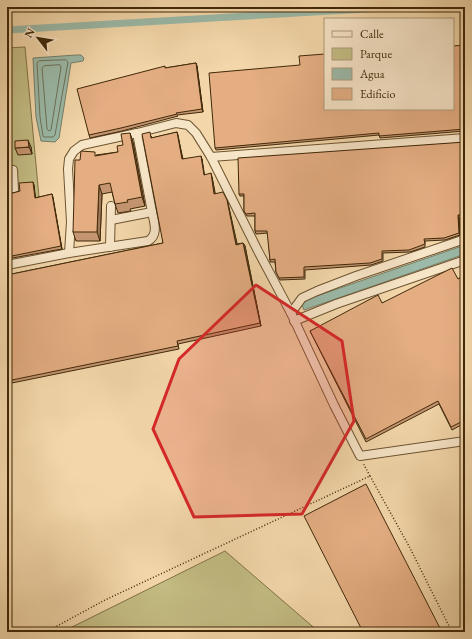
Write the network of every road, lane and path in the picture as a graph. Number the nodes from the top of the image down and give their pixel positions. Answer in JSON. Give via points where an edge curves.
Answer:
{"nodes":[{"id":1,"x":137,"y":133,"type":"junction"},
{"id":2,"x":465,"y":138,"type":"edge"},
{"id":3,"x":211,"y":157,"type":"junction"},
{"id":4,"x":13,"y":170,"type":"dead end"},
{"id":5,"x":10,"y":181,"type":"edge"},
{"id":6,"x":14,"y":190,"type":"dead end"},
{"id":7,"x":111,"y":206,"type":"dead end"},
{"id":8,"x":152,"y":212,"type":"junction"},
{"id":9,"x":111,"y":220,"type":"junction"},
{"id":10,"x":465,"y":239,"type":"edge"},
{"id":11,"x":110,"y":247,"type":"junction"},
{"id":12,"x":69,"y":253,"type":"junction"},
{"id":13,"x":465,"y":260,"type":"edge"},
{"id":14,"x":7,"y":265,"type":"edge"},
{"id":15,"x":293,"y":317,"type":"junction"},
{"id":16,"x":465,"y":441,"type":"edge"},
{"id":17,"x":360,"y":456,"type":"junction"},
{"id":18,"x":370,"y":476,"type":"junction"},
{"id":19,"x":46,"y":632,"type":"edge"},
{"id":20,"x":452,"y":632,"type":"edge"}],
"edges":[{"from":1,"to":3,"type":"lane","via":[[176,123],[188,125]]},
{"from":1,"to":8,"type":"lane"},
{"from":1,"to":12,"type":"lane","via":[[82,145],[69,159]]},
{"from":2,"to":3,"type":"lane"},
{"from":3,"to":15,"type":"lane"},
{"from":4,"to":5,"type":"lane"},
{"from":5,"to":6,"type":"lane"},
{"from":7,"to":9,"type":"lane"},
{"from":8,"to":9,"type":"lane"},
{"from":8,"to":11,"type":"lane","via":[[155,234],[153,239]]},
{"from":9,"to":11,"type":"lane"},
{"from":10,"to":15,"type":"lane","via":[[317,291],[302,298]]},
{"from":11,"to":12,"type":"lane"},
{"from":12,"to":14,"type":"lane"},
{"from":13,"to":15,"type":"lane"},
{"from":15,"to":17,"type":"lane"},
{"from":16,"to":17,"type":"lane"},
{"from":17,"to":18,"type":"path"},
{"from":18,"to":19,"type":"path","via":[[105,600]]},
{"from":18,"to":20,"type":"path"}]}
